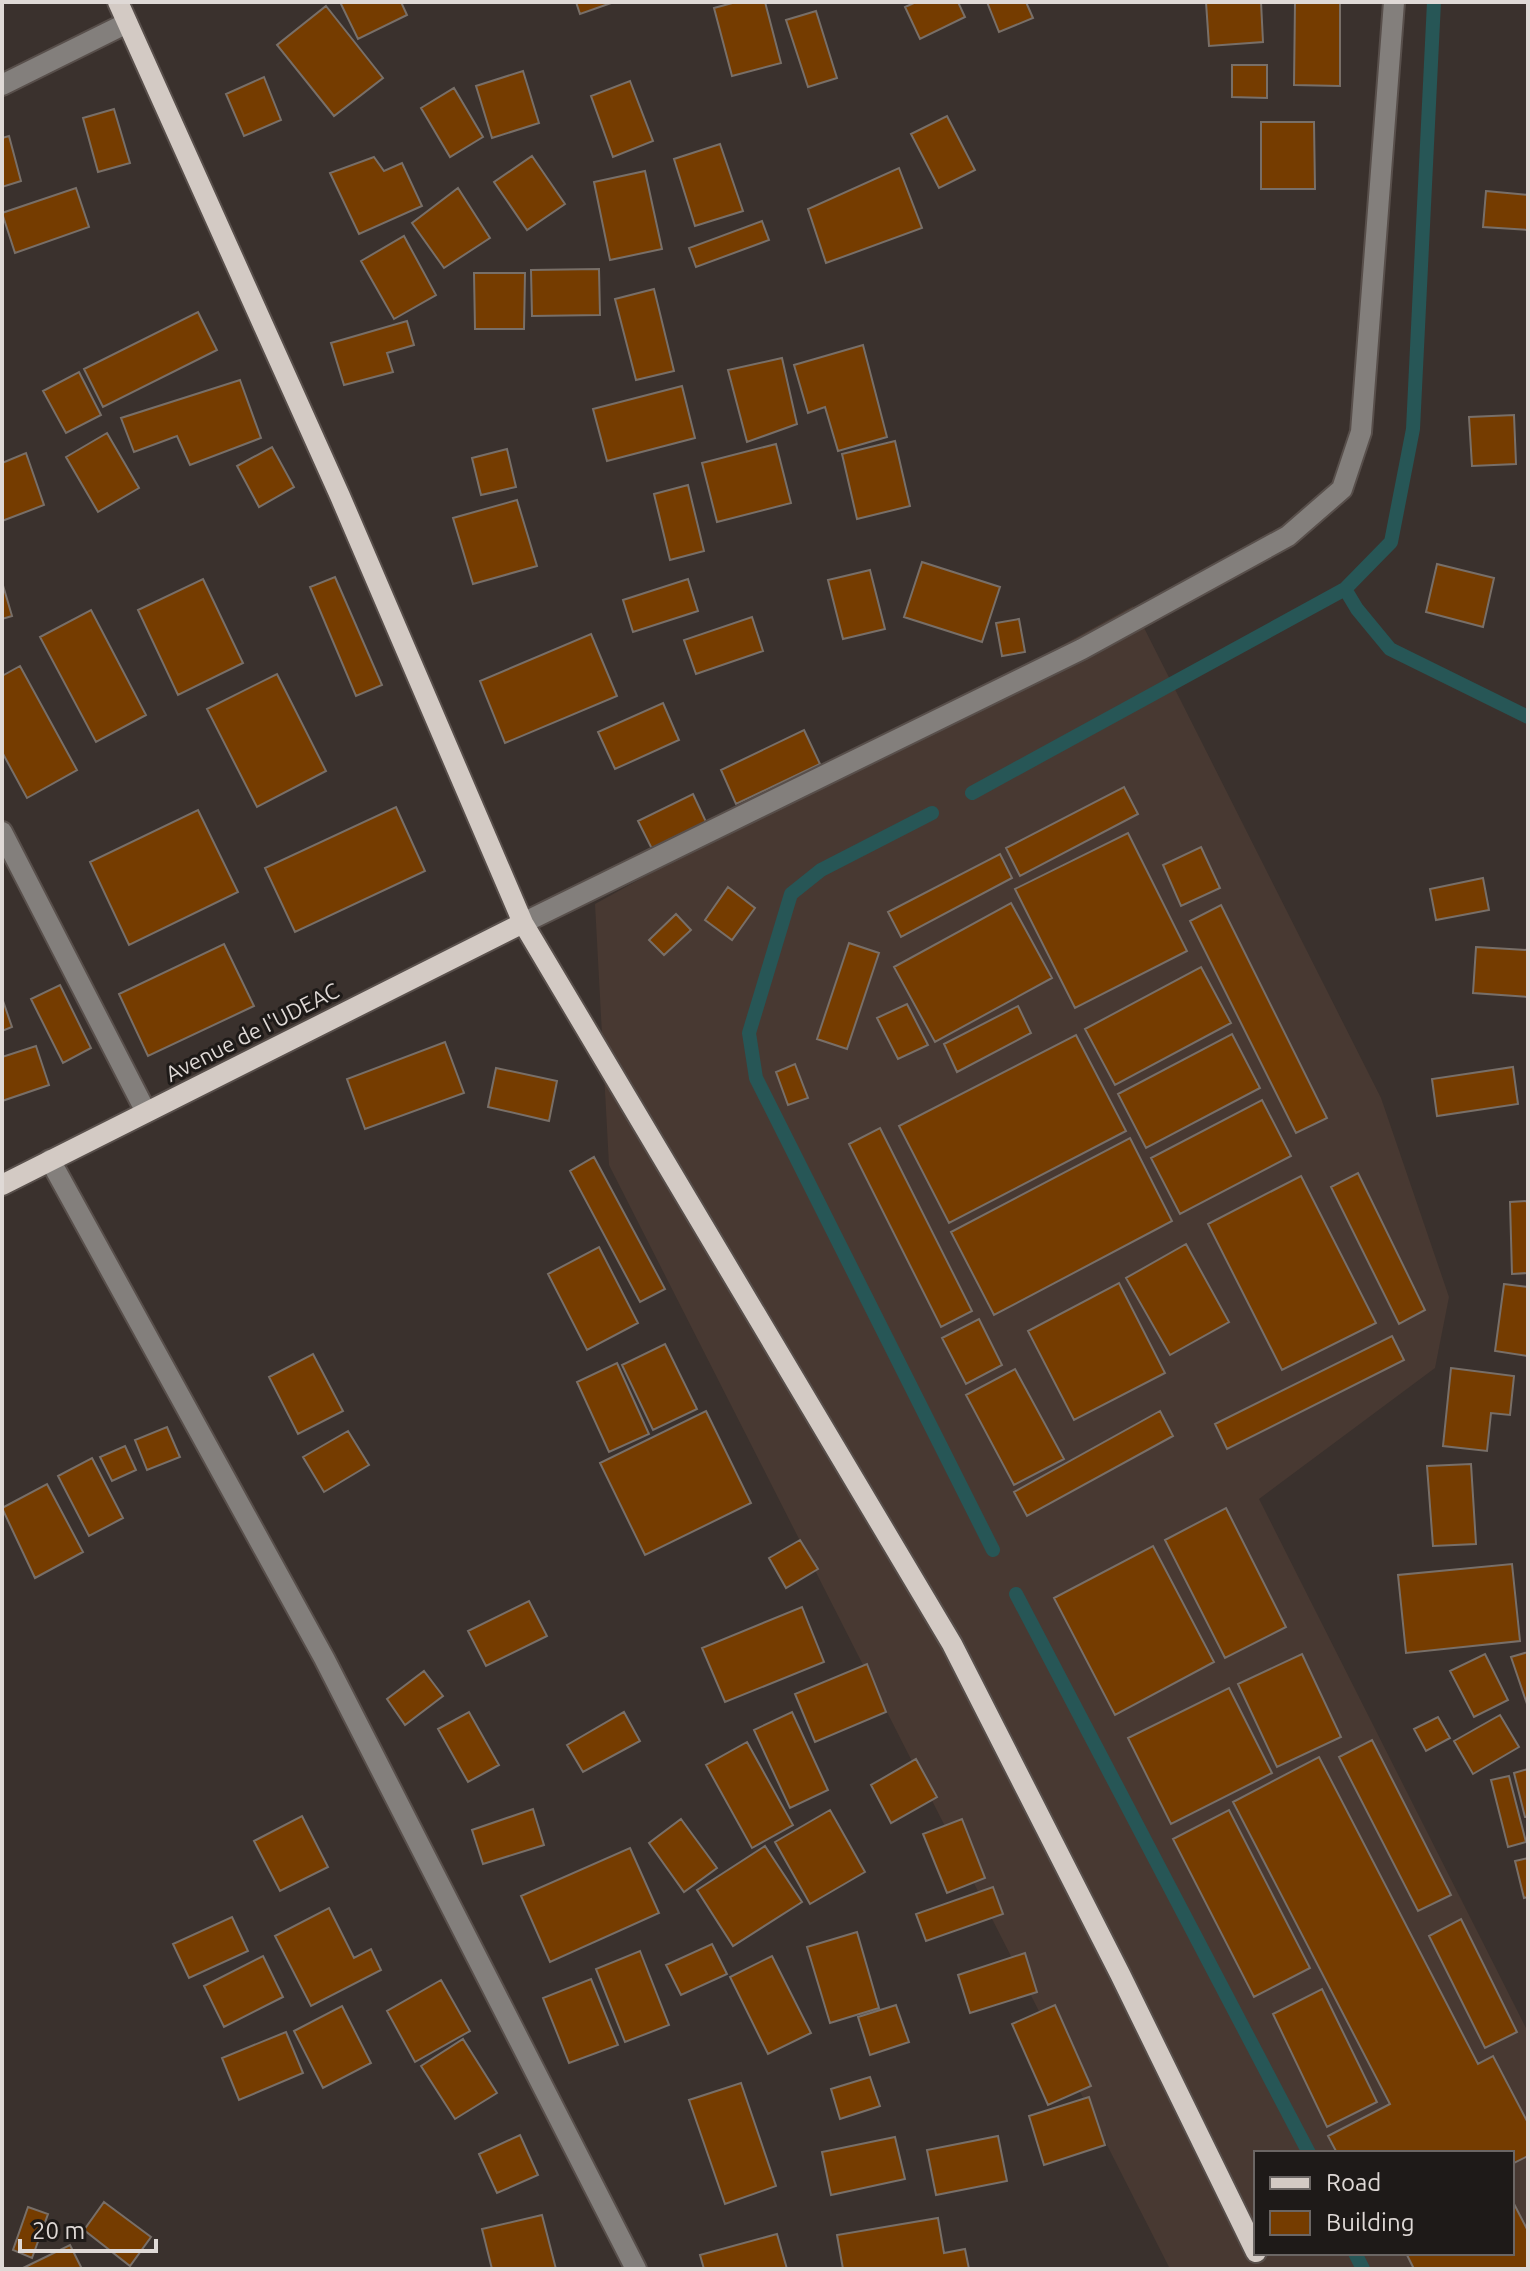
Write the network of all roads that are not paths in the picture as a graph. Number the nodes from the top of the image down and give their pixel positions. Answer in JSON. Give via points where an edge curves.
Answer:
{"nodes":[{"id":1,"x":118,"y":2,"type":"edge"},
{"id":2,"x":1394,"y":2,"type":"edge"},
{"id":3,"x":127,"y":23,"type":"junction"},
{"id":4,"x":2,"y":85,"type":"edge"},
{"id":5,"x":2,"y":832,"type":"edge"},
{"id":6,"x":523,"y":923,"type":"junction"},
{"id":7,"x":146,"y":1112,"type":"junction"},
{"id":8,"x":50,"y":1160,"type":"junction"},
{"id":9,"x":2,"y":1185,"type":"edge"},
{"id":10,"x":1254,"y":2248,"type":"edge"},
{"id":11,"x":636,"y":2269,"type":"edge"}],
"edges":[{"from":1,"to":3,"type":"main road"},
{"from":2,"to":6,"type":"street","via":[[1361,432],[1342,489],[1288,536],[1082,649]]},
{"from":3,"to":4,"type":"street"},
{"from":3,"to":6,"type":"main road","via":[[340,496]]},
{"from":5,"to":7,"type":"street"},
{"from":6,"to":7,"type":"main road","name":"Avenue de I'UDEAC"},
{"from":6,"to":10,"type":"main road","via":[[952,1644]]},
{"from":7,"to":8,"type":"main road","name":"Avenue de I'UDEAC"},
{"from":8,"to":9,"type":"main road","name":"Avenue de I'UDEAC"},
{"from":8,"to":11,"type":"street","via":[[324,1658]]}]}
